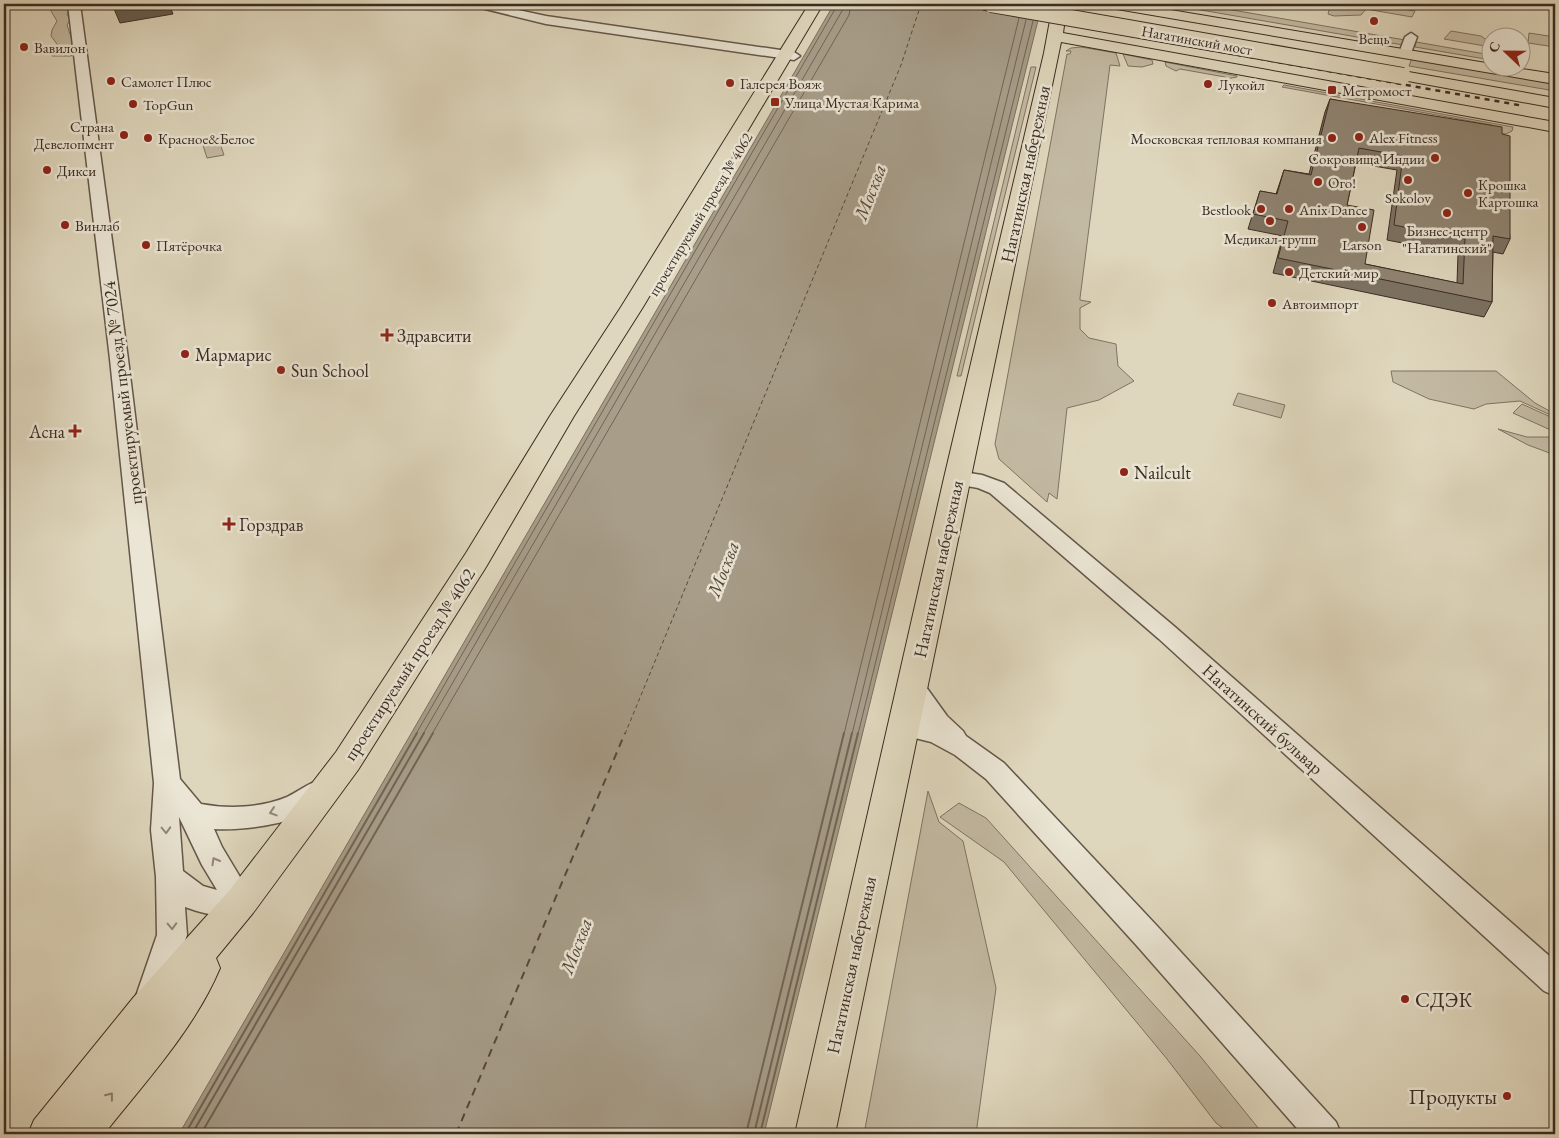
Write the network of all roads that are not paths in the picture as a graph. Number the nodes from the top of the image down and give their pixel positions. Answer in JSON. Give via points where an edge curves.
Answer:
{"nodes":[{"id":1,"x":74,"y":4,"type":"edge"},
{"id":2,"x":477,"y":4,"type":"edge"},
{"id":3,"x":494,"y":4,"type":"edge"},
{"id":4,"x":816,"y":4,"type":"edge"},
{"id":5,"x":825,"y":4,"type":"edge"},
{"id":6,"x":991,"y":4,"type":"edge"},
{"id":7,"x":1034,"y":4,"type":"edge"},
{"id":8,"x":1111,"y":4,"type":"edge"},
{"id":9,"x":1061,"y":5,"type":"edge"},
{"id":10,"x":1055,"y":36,"type":"junction"},
{"id":11,"x":1411,"y":37,"type":"dead end"},
{"id":12,"x":791,"y":54,"type":"junction"},
{"id":13,"x":1404,"y":67,"type":"junction"},
{"id":14,"x":1555,"y":79,"type":"edge"},
{"id":15,"x":1555,"y":96,"type":"edge"},
{"id":16,"x":1555,"y":103,"type":"edge"},
{"id":17,"x":1555,"y":127,"type":"edge"},
{"id":18,"x":959,"y":468,"type":"junction"},
{"id":19,"x":912,"y":687,"type":"junction"},
{"id":20,"x":904,"y":726,"type":"junction"},
{"id":21,"x":964,"y":747,"type":"junction"},
{"id":22,"x":167,"y":783,"type":"junction"},
{"id":23,"x":331,"y":783,"type":"junction"},
{"id":24,"x":193,"y":814,"type":"junction"},
{"id":25,"x":170,"y":877,"type":"junction"},
{"id":26,"x":241,"y":902,"type":"junction"},
{"id":27,"x":1555,"y":981,"type":"edge"},
{"id":28,"x":146,"y":1011,"type":"junction"},
{"id":29,"x":60,"y":1133,"type":"edge"},
{"id":30,"x":815,"y":1134,"type":"edge"},
{"id":31,"x":1324,"y":1134,"type":"edge"}],
"edges":[{"from":1,"to":22,"type":"street","name":"проектируемый проезд № 7024","via":[[119,359]]},
{"from":2,"to":12,"type":"street","via":[[546,20]]},
{"from":3,"to":12,"type":"street","via":[[550,16]]},
{"from":4,"to":12,"type":"main road","name":"проектируемый проезд № 4062"},
{"from":5,"to":12,"type":"main road","name":"проектируемый проезд № 4062"},
{"from":6,"to":13,"type":"main road","name":"Нагатинский мост","bridge":true},
{"from":7,"to":13,"type":"main road","name":"Нагатинский мост"},
{"from":8,"to":13,"type":"main road"},
{"from":9,"to":10,"type":"main road","name":"Нагатинская набережная"},
{"from":10,"to":17,"type":"main road"},
{"from":10,"to":18,"type":"main road","name":"Нагатинская набережная"},
{"from":11,"to":13,"type":"street"},
{"from":12,"to":23,"type":"main road","name":"проектируемый проезд № 4062","via":[[562,416],[406,671]]},
{"from":13,"to":14,"type":"main road"},
{"from":13,"to":15,"type":"main road"},
{"from":13,"to":16,"type":"main road"},
{"from":18,"to":19,"type":"main road","name":"Нагатинская набережная"},
{"from":18,"to":27,"type":"street","name":"Нагатинский бульвар","via":[[997,488],[1168,633]]},
{"from":19,"to":20,"type":"main road","name":"Нагатинская набережная"},
{"from":19,"to":21,"type":"street","via":[[938,723]]},
{"from":20,"to":21,"type":"street","via":[[936,733]]},
{"from":20,"to":30,"type":"main road","name":"Нагатинская набережная"},
{"from":21,"to":31,"type":"street","via":[[995,771]]},
{"from":22,"to":24,"type":"street"},
{"from":22,"to":25,"type":"street","name":"проектируемый проезд № 7024","one_way":true,"via":[[165,830]]},
{"from":23,"to":24,"type":"street","one_way":true,"via":[[310,800],[260,816],[207,818]]},
{"from":23,"to":26,"type":"main road","name":"проектируемый проезд № 4062"},
{"from":26,"to":24,"type":"street","one_way":true,"via":[[212,856]]},
{"from":25,"to":26,"type":"street","via":[[194,897],[217,903]]},
{"from":25,"to":28,"type":"street","name":"проектируемый проезд № 7024","one_way":true,"via":[[172,935]]},
{"from":26,"to":28,"type":"main road","name":"проектируемый проезд № 4062"},
{"from":29,"to":26,"type":"main road","name":"проектируемый проезд № 4062","one_way":true,"via":[[168,1022]]},
{"from":28,"to":29,"type":"main road","name":"проектируемый проезд № 4062"}]}
